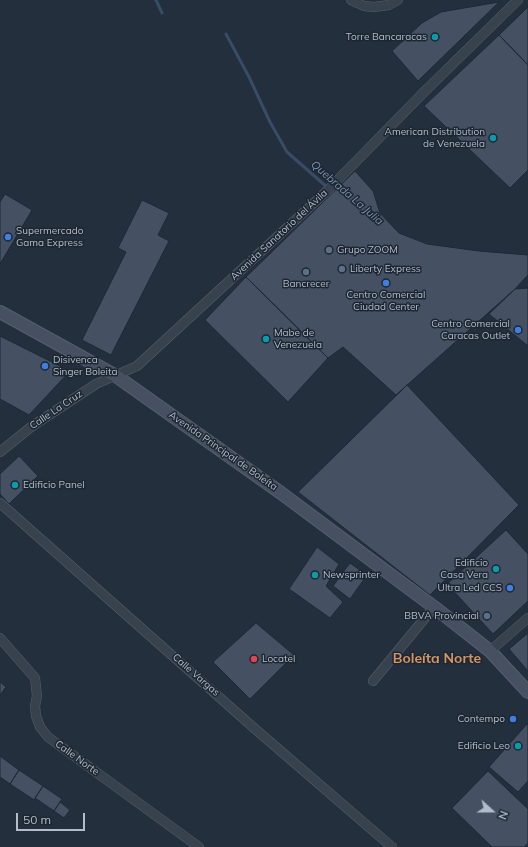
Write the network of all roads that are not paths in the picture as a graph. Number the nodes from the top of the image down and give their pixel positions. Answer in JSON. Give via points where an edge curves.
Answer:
{"nodes":[{"id":1,"x":398,"y":0,"type":"edge"},
{"id":2,"x":518,"y":0,"type":"edge"},
{"id":3,"x":355,"y":1,"type":"edge"},
{"id":4,"x":0,"y":312,"type":"edge"},
{"id":5,"x":116,"y":376,"type":"junction"},
{"id":6,"x":0,"y":452,"type":"edge"},
{"id":7,"x":0,"y":503,"type":"edge"},
{"id":8,"x":434,"y":607,"type":"junction"},
{"id":9,"x":528,"y":618,"type":"edge"},
{"id":10,"x":0,"y":638,"type":"edge"},
{"id":11,"x":490,"y":651,"type":"junction"},
{"id":12,"x":373,"y":681,"type":"dead end"},
{"id":13,"x":528,"y":692,"type":"edge"},
{"id":14,"x":199,"y":847,"type":"edge"},
{"id":15,"x":392,"y":847,"type":"edge"}],
"edges":[{"from":1,"to":3,"type":"street","via":[[389,5],[374,7],[364,6]]},
{"from":2,"to":5,"type":"street","name":"Avenida Sanatorio del Ávila","via":[[329,189],[137,366]]},
{"from":4,"to":5,"type":"street","name":"Avenida Principal de Boleíta"},
{"from":5,"to":6,"type":"street","name":"Calle La Cruz","via":[[83,392],[31,427]]},
{"from":5,"to":8,"type":"street","name":"Avenida Principal de Boleíta","via":[[281,492]]},
{"from":7,"to":15,"type":"street","name":"Calle Vargas"},
{"from":8,"to":11,"type":"street","name":"Avenida Principal de Boleíta"},
{"from":8,"to":12,"type":"street"},
{"from":9,"to":11,"type":"street"},
{"from":10,"to":14,"type":"street","name":"Calle Norte","via":[[35,678],[36,716],[48,737]]},
{"from":11,"to":13,"type":"street"}]}
